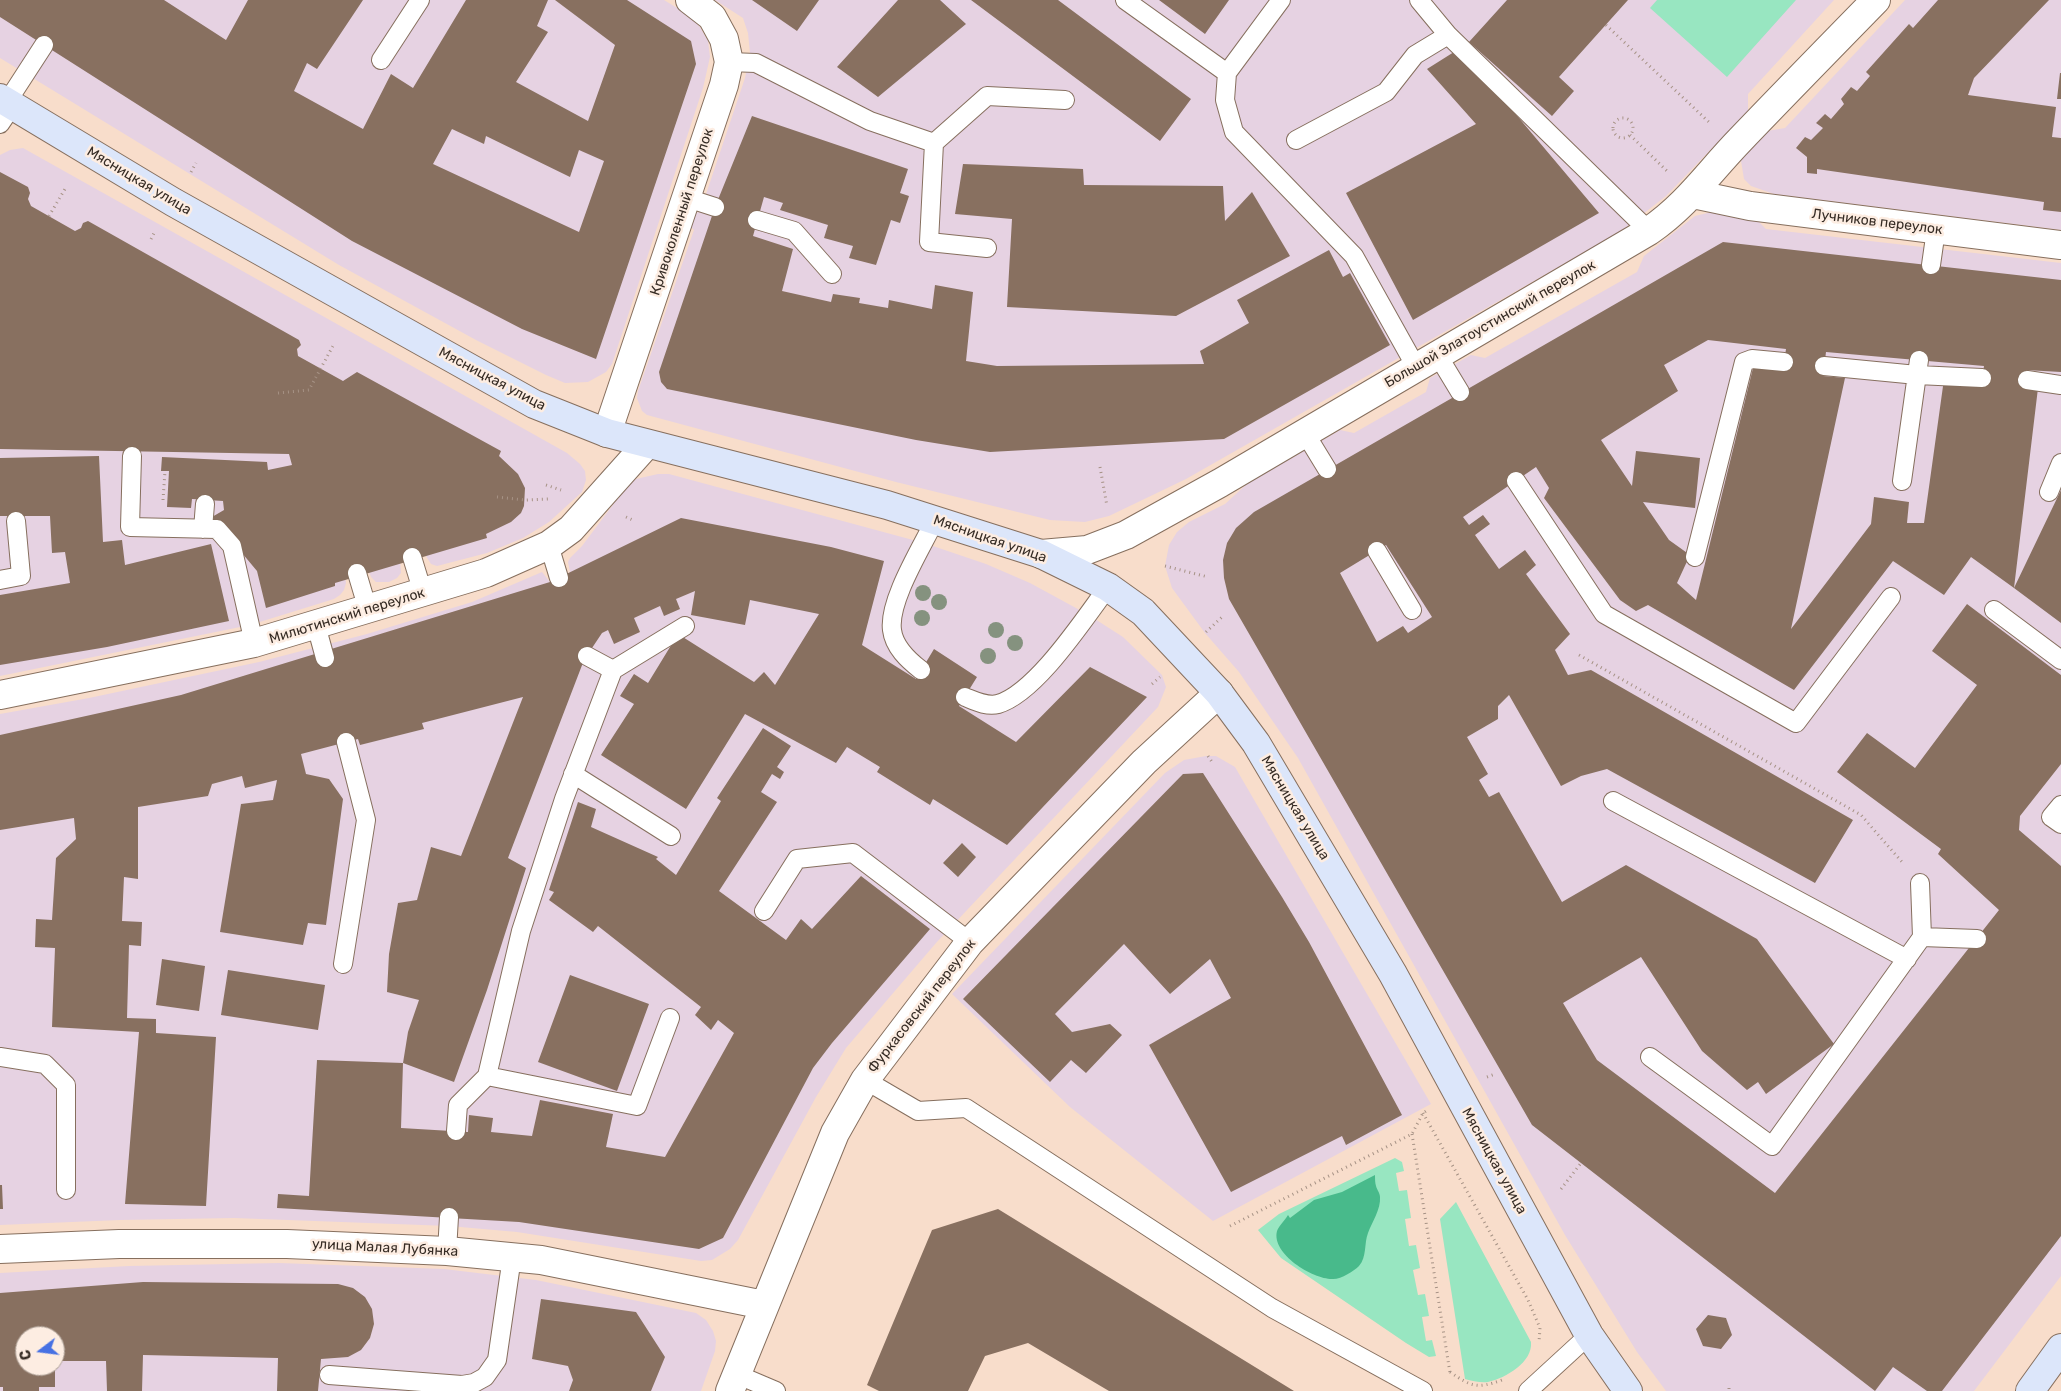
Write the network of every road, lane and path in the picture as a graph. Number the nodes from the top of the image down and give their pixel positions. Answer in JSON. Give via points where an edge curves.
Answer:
{"nodes":[{"id":1,"x":420,"y":0,"type":"edge"},
{"id":2,"x":690,"y":0,"type":"edge"},
{"id":3,"x":1125,"y":0,"type":"edge"},
{"id":4,"x":1281,"y":0,"type":"edge"},
{"id":5,"x":1419,"y":0,"type":"edge"},
{"id":6,"x":1876,"y":0,"type":"edge"},
{"id":7,"x":1606,"y":24,"type":"dead end"},
{"id":8,"x":1448,"y":35,"type":"junction"},
{"id":9,"x":44,"y":45,"type":"dead end"},
{"id":10,"x":381,"y":60,"type":"dead end"},
{"id":11,"x":729,"y":62,"type":"junction"},
{"id":12,"x":1227,"y":73,"type":"junction"},
{"id":13,"x":1065,"y":100,"type":"dead end"},
{"id":14,"x":5,"y":107,"type":"edge"},
{"id":15,"x":1717,"y":129,"type":"dead end"},
{"id":16,"x":1630,"y":136,"type":"junction"},
{"id":17,"x":1296,"y":140,"type":"dead end"},
{"id":18,"x":934,"y":143,"type":"junction"},
{"id":19,"x":196,"y":163,"type":"dead end"},
{"id":20,"x":189,"y":175,"type":"dead end"},
{"id":21,"x":1671,"y":175,"type":"dead end"},
{"id":22,"x":65,"y":189,"type":"dead end"},
{"id":23,"x":1693,"y":194,"type":"junction"},
{"id":24,"x":687,"y":198,"type":"junction"},
{"id":25,"x":714,"y":207,"type":"dead end"},
{"id":26,"x":49,"y":216,"type":"dead end"},
{"id":27,"x":757,"y":220,"type":"dead end"},
{"id":28,"x":1936,"y":230,"type":"junction"},
{"id":29,"x":1649,"y":231,"type":"junction"},
{"id":30,"x":2061,"y":245,"type":"edge"},
{"id":31,"x":987,"y":248,"type":"dead end"},
{"id":32,"x":1931,"y":266,"type":"dead end"},
{"id":33,"x":832,"y":274,"type":"dead end"},
{"id":34,"x":334,"y":344,"type":"dead end"},
{"id":35,"x":1426,"y":360,"type":"junction"},
{"id":36,"x":1784,"y":362,"type":"dead end"},
{"id":37,"x":1824,"y":366,"type":"dead end"},
{"id":38,"x":1918,"y":368,"type":"junction"},
{"id":39,"x":1982,"y":378,"type":"dead end"},
{"id":40,"x":2027,"y":380,"type":"dead end"},
{"id":41,"x":2061,"y":385,"type":"edge"},
{"id":42,"x":1460,"y":392,"type":"dead end"},
{"id":43,"x":278,"y":393,"type":"dead end"},
{"id":44,"x":607,"y":433,"type":"junction"},
{"id":45,"x":1305,"y":433,"type":"junction"},
{"id":46,"x":647,"y":444,"type":"junction"},
{"id":47,"x":132,"y":456,"type":"dead end"},
{"id":48,"x":2061,"y":463,"type":"edge"},
{"id":49,"x":1100,"y":467,"type":"dead end"},
{"id":50,"x":1327,"y":469,"type":"dead end"},
{"id":51,"x":165,"y":471,"type":"dead end"},
{"id":52,"x":1516,"y":481,"type":"dead end"},
{"id":53,"x":1902,"y":481,"type":"dead end"},
{"id":54,"x":164,"y":492,"type":"dead end"},
{"id":55,"x":2050,"y":492,"type":"dead end"},
{"id":56,"x":497,"y":497,"type":"dead end"},
{"id":57,"x":548,"y":499,"type":"dead end"},
{"id":58,"x":205,"y":504,"type":"dead end"},
{"id":59,"x":1108,"y":508,"type":"dead end"},
{"id":60,"x":935,"y":520,"type":"junction"},
{"id":61,"x":16,"y":521,"type":"dead end"},
{"id":62,"x":203,"y":529,"type":"junction"},
{"id":63,"x":549,"y":545,"type":"junction"},
{"id":64,"x":1377,"y":550,"type":"dead end"},
{"id":65,"x":1041,"y":554,"type":"junction"},
{"id":66,"x":412,"y":557,"type":"dead end"},
{"id":67,"x":1695,"y":558,"type":"dead end"},
{"id":68,"x":1165,"y":566,"type":"dead end"},
{"id":69,"x":357,"y":573,"type":"dead end"},
{"id":70,"x":1208,"y":577,"type":"dead end"},
{"id":71,"x":559,"y":578,"type":"dead end"},
{"id":72,"x":0,"y":580,"type":"edge"},
{"id":73,"x":1108,"y":587,"type":"junction"},
{"id":74,"x":423,"y":593,"type":"junction"},
{"id":75,"x":1891,"y":597,"type":"dead end"},
{"id":76,"x":368,"y":610,"type":"junction"},
{"id":77,"x":1412,"y":610,"type":"dead end"},
{"id":78,"x":1994,"y":610,"type":"dead end"},
{"id":79,"x":1222,"y":617,"type":"dead end"},
{"id":80,"x":316,"y":625,"type":"junction"},
{"id":81,"x":685,"y":626,"type":"dead end"},
{"id":82,"x":1205,"y":633,"type":"dead end"},
{"id":83,"x":254,"y":643,"type":"junction"},
{"id":84,"x":1579,"y":655,"type":"dead end"},
{"id":85,"x":587,"y":656,"type":"dead end"},
{"id":86,"x":324,"y":658,"type":"dead end"},
{"id":87,"x":2061,"y":660,"type":"edge"},
{"id":88,"x":613,"y":670,"type":"junction"},
{"id":89,"x":921,"y":670,"type":"dead end"},
{"id":90,"x":1219,"y":693,"type":"junction"},
{"id":91,"x":0,"y":695,"type":"edge"},
{"id":92,"x":965,"y":697,"type":"dead end"},
{"id":93,"x":346,"y":742,"type":"dead end"},
{"id":94,"x":1208,"y":756,"type":"dead end"},
{"id":95,"x":1212,"y":762,"type":"dead end"},
{"id":96,"x":573,"y":774,"type":"junction"},
{"id":97,"x":1613,"y":801,"type":"dead end"},
{"id":98,"x":2061,"y":805,"type":"edge"},
{"id":99,"x":2061,"y":824,"type":"edge"},
{"id":100,"x":671,"y":836,"type":"dead end"},
{"id":101,"x":1920,"y":883,"type":"joint"},
{"id":102,"x":764,"y":911,"type":"dead end"},
{"id":103,"x":1922,"y":937,"type":"junction"},
{"id":104,"x":1977,"y":939,"type":"dead end"},
{"id":105,"x":970,"y":942,"type":"junction"},
{"id":106,"x":1907,"y":959,"type":"junction"},
{"id":107,"x":343,"y":964,"type":"dead end"},
{"id":108,"x":670,"y":1018,"type":"dead end"},
{"id":109,"x":0,"y":1057,"type":"edge"},
{"id":110,"x":1650,"y":1057,"type":"dead end"},
{"id":111,"x":487,"y":1076,"type":"junction"},
{"id":112,"x":865,"y":1080,"type":"junction"},
{"id":113,"x":456,"y":1131,"type":"dead end"},
{"id":114,"x":1412,"y":1134,"type":"junction"},
{"id":115,"x":1581,"y":1163,"type":"dead end"},
{"id":116,"x":1561,"y":1189,"type":"dead end"},
{"id":117,"x":66,"y":1190,"type":"dead end"},
{"id":118,"x":449,"y":1217,"type":"dead end"},
{"id":119,"x":1230,"y":1226,"type":"dead end"},
{"id":120,"x":0,"y":1249,"type":"edge"},
{"id":121,"x":447,"y":1251,"type":"junction"},
{"id":122,"x":512,"y":1257,"type":"junction"},
{"id":123,"x":764,"y":1305,"type":"junction"},
{"id":124,"x":1589,"y":1335,"type":"junction"},
{"id":125,"x":2061,"y":1348,"type":"edge"},
{"id":126,"x":1539,"y":1350,"type":"dead end"},
{"id":127,"x":1450,"y":1372,"type":"junction"},
{"id":128,"x":329,"y":1375,"type":"dead end"},
{"id":129,"x":1449,"y":1378,"type":"dead end"},
{"id":130,"x":1508,"y":1378,"type":"dead end"},
{"id":131,"x":733,"y":1383,"type":"edge"},
{"id":132,"x":776,"y":1391,"type":"edge"},
{"id":133,"x":1423,"y":1391,"type":"edge"},
{"id":134,"x":1528,"y":1391,"type":"edge"},
{"id":135,"x":1628,"y":1391,"type":"edge"},
{"id":136,"x":2030,"y":1391,"type":"edge"}],
"edges":[{"from":1,"to":10,"type":"lane"},
{"from":2,"to":11,"type":"street","name":"Кривоколенный переулок","via":[[712,17],[724,39]]},
{"from":3,"to":12,"type":"lane"},
{"from":4,"to":12,"type":"lane"},
{"from":5,"to":8,"type":"lane"},
{"from":6,"to":23,"type":"street","name":"Большой Златоустинский переулок","via":[[1738,142]]},
{"from":7,"to":15,"type":"path"},
{"from":8,"to":17,"type":"lane","via":[[1415,55],[1386,92]]},
{"from":8,"to":29,"type":"lane"},
{"from":9,"to":14,"type":"lane"},
{"from":11,"to":18,"type":"lane","via":[[756,63],[870,121]]},
{"from":11,"to":24,"type":"street","name":"Кривоколенный переулок"},
{"from":12,"to":35,"type":"lane","via":[[1225,100],[1234,132],[1354,256]]},
{"from":13,"to":18,"type":"lane","via":[[987,96]]},
{"from":14,"to":44,"type":"main road","name":"Мясницкая улица","via":[[534,404]]},
{"from":16,"to":16,"type":"path","via":[[1633,125],[1630,121],[1620,117],[1615,120],[1612,130],[1615,135],[1620,138]]},
{"from":16,"to":21,"type":"path"},
{"from":18,"to":31,"type":"lane","via":[[929,242]]},
{"from":19,"to":20,"type":"path"},
{"from":22,"to":26,"type":"path"},
{"from":23,"to":28,"type":"street","name":"Лучников переулок","via":[[1750,206]]},
{"from":23,"to":29,"type":"street","name":"Большой Златоустинский переулок"},
{"from":24,"to":25,"type":"lane"},
{"from":24,"to":44,"type":"street","name":"Кривоколенный переулок"},
{"from":27,"to":33,"type":"lane","via":[[794,231]]},
{"from":28,"to":30,"type":"street","name":"Лучников переулок"},
{"from":28,"to":32,"type":"lane"},
{"from":29,"to":35,"type":"street","name":"Большой Златоустинский переулок"},
{"from":34,"to":43,"type":"path","via":[[309,390]]},
{"from":35,"to":42,"type":"lane"},
{"from":35,"to":45,"type":"street","name":"Большой Златоустинский переулок"},
{"from":36,"to":67,"type":"lane","via":[[1752,358],[1744,362]]},
{"from":37,"to":38,"type":"lane"},
{"from":38,"to":39,"type":"lane"},
{"from":38,"to":53,"type":"lane"},
{"from":40,"to":41,"type":"lane"},
{"from":44,"to":46,"type":"main road","name":"Мясницкая улица"},
{"from":45,"to":50,"type":"lane"},
{"from":45,"to":65,"type":"street","name":"Большой Златоустинский переулок","via":[[1126,535],[1087,550]]},
{"from":46,"to":60,"type":"main road","name":"Мясницкая улица","via":[[806,483]]},
{"from":46,"to":63,"type":"street","name":"Милютинский переулок","via":[[571,529]]},
{"from":47,"to":62,"type":"lane","via":[[130,527]]},
{"from":48,"to":55,"type":"lane"},
{"from":49,"to":59,"type":"path"},
{"from":51,"to":54,"type":"path"},
{"from":52,"to":75,"type":"lane","via":[[1604,614],[1796,723]]},
{"from":56,"to":57,"type":"path"},
{"from":58,"to":62,"type":"lane"},
{"from":60,"to":65,"type":"main road","name":"Мясницкая улица"},
{"from":60,"to":89,"type":"lane","via":[[891,615],[892,632],[898,647]]},
{"from":61,"to":72,"type":"lane","via":[[21,576]]},
{"from":62,"to":83,"type":"lane","via":[[217,529],[232,546]]},
{"from":63,"to":71,"type":"lane"},
{"from":63,"to":74,"type":"street","name":"Милютинский переулок","via":[[486,574]]},
{"from":64,"to":77,"type":"lane"},
{"from":65,"to":73,"type":"main road","name":"Мясницкая улица"},
{"from":66,"to":74,"type":"lane"},
{"from":68,"to":70,"type":"path"},
{"from":69,"to":76,"type":"lane"},
{"from":73,"to":90,"type":"main road","name":"Мясницкая улица","via":[[1143,612]]},
{"from":73,"to":92,"type":"lane","via":[[1053,658],[1014,697],[997,705],[981,704]]},
{"from":74,"to":76,"type":"street","name":"Милютинский переулок"},
{"from":76,"to":80,"type":"street","name":"Милютинский переулок"},
{"from":78,"to":87,"type":"lane"},
{"from":79,"to":82,"type":"path"},
{"from":80,"to":83,"type":"street","name":"Милютинский переулок"},
{"from":80,"to":86,"type":"lane"},
{"from":81,"to":88,"type":"lane"},
{"from":83,"to":91,"type":"street","name":"Милютинский переулок"},
{"from":84,"to":101,"type":"path","via":[[1861,815]]},
{"from":85,"to":88,"type":"lane"},
{"from":88,"to":96,"type":"lane"},
{"from":90,"to":105,"type":"street","name":"Фуркасовский переулок","via":[[1144,762]]},
{"from":90,"to":124,"type":"main road","name":"Мясницкая улица","via":[[1256,743],[1393,974]]},
{"from":93,"to":107,"type":"lane","via":[[366,820]]},
{"from":94,"to":95,"type":"path"},
{"from":96,"to":100,"type":"lane"},
{"from":96,"to":111,"type":"lane","via":[[520,931]]},
{"from":97,"to":106,"type":"lane"},
{"from":98,"to":99,"type":"lane","via":[[2052,817]]},
{"from":101,"to":103,"type":"lane"},
{"from":102,"to":105,"type":"lane","via":[[796,860],[853,852]]},
{"from":103,"to":104,"type":"lane"},
{"from":103,"to":106,"type":"lane"},
{"from":105,"to":112,"type":"street","name":"Фуркасовский переулок"},
{"from":106,"to":110,"type":"lane","via":[[1772,1146]]},
{"from":108,"to":111,"type":"lane","via":[[638,1106]]},
{"from":109,"to":117,"type":"lane","via":[[45,1064],[66,1085]]},
{"from":111,"to":113,"type":"lane","via":[[458,1105]]},
{"from":112,"to":123,"type":"street","name":"Фуркасовский переулок","via":[[835,1133]]},
{"from":112,"to":133,"type":"lane","via":[[918,1111],[966,1108],[1272,1308]]},
{"from":114,"to":119,"type":"path"},
{"from":114,"to":126,"type":"path","via":[[1423,1113],[1528,1300],[1540,1328]]},
{"from":114,"to":127,"type":"path"},
{"from":115,"to":116,"type":"path"},
{"from":118,"to":121,"type":"lane"},
{"from":120,"to":121,"type":"street","name":"улица Малая Лубянка","via":[[119,1244],[287,1244]]},
{"from":121,"to":122,"type":"street","name":"улица Малая Лубянка"},
{"from":122,"to":123,"type":"street","name":"улица Малая Лубянка"},
{"from":122,"to":128,"type":"lane","via":[[497,1360],[485,1377],[462,1385]]},
{"from":123,"to":131,"type":"street","name":"Фуркасовский переулок"},
{"from":124,"to":134,"type":"lane"},
{"from":124,"to":135,"type":"main road","name":"Мясницкая улица"},
{"from":125,"to":136,"type":"main road"},
{"from":127,"to":129,"type":"path"},
{"from":127,"to":130,"type":"path","via":[[1469,1385],[1487,1386]]},
{"from":131,"to":132,"type":"lane"}]}
